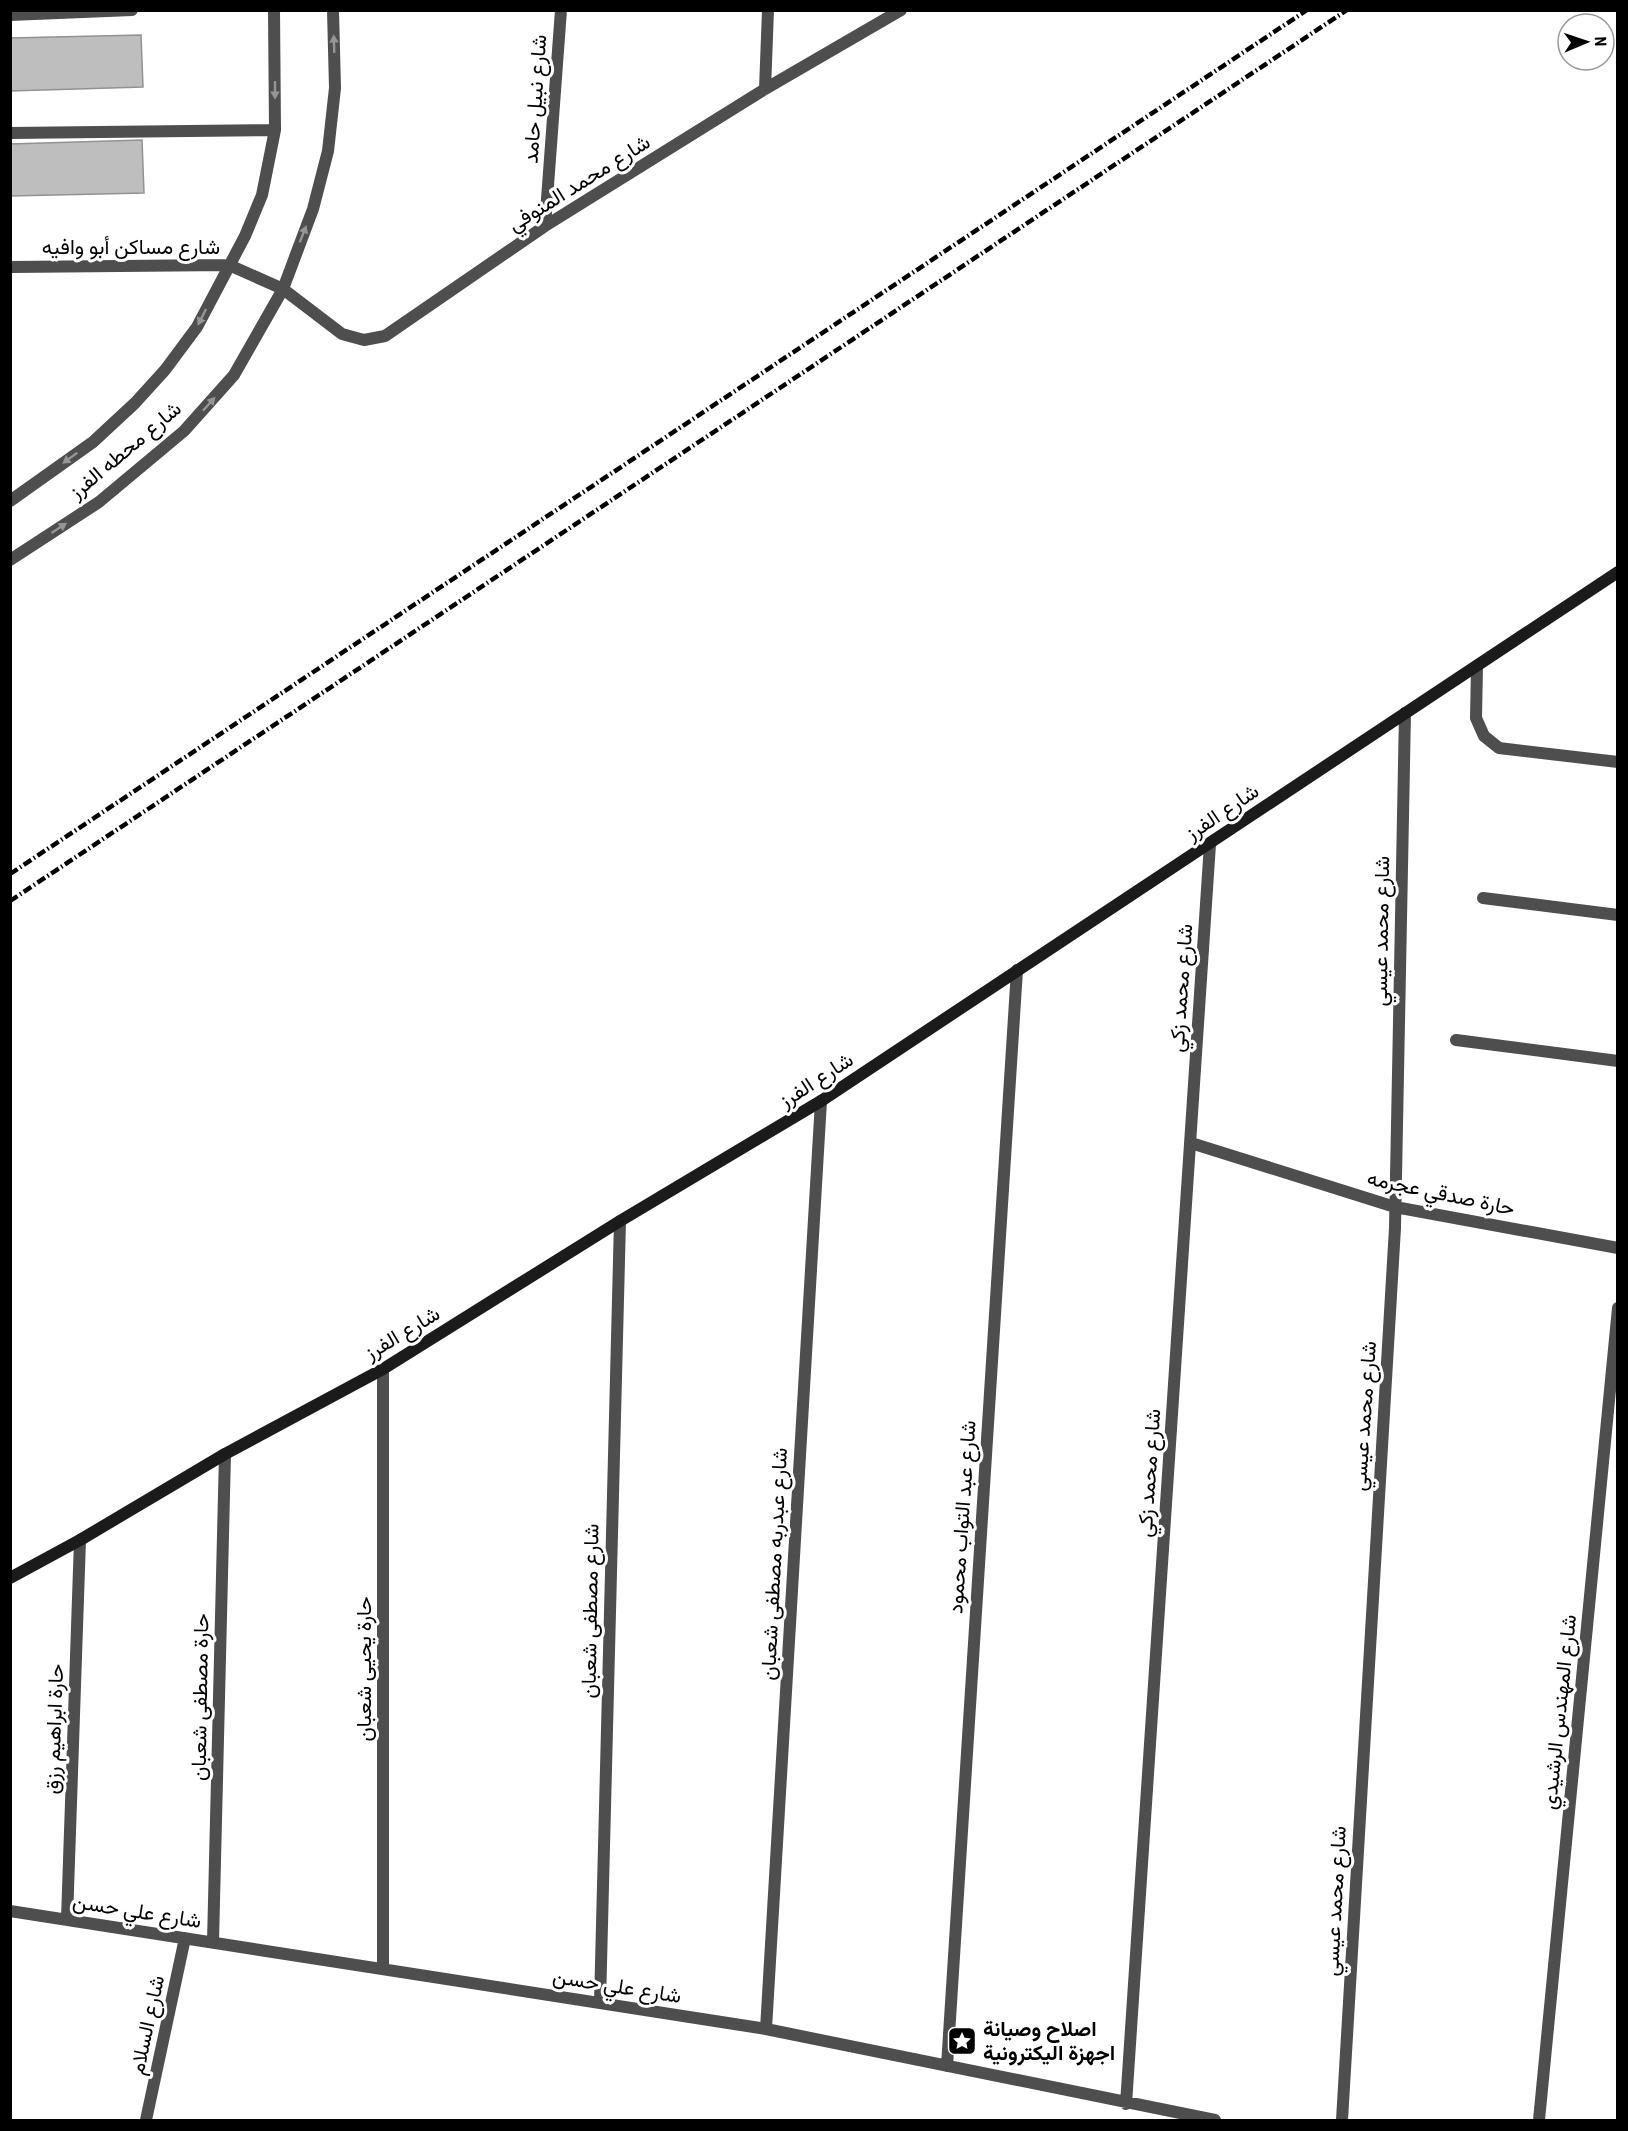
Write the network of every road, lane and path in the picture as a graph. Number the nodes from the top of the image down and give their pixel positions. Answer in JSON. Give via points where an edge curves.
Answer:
{"nodes":[{"id":1,"x":132,"y":10,"type":"edge"},
{"id":2,"x":274,"y":10,"type":"edge"},
{"id":3,"x":333,"y":10,"type":"edge"},
{"id":4,"x":561,"y":10,"type":"edge"},
{"id":5,"x":768,"y":10,"type":"edge"},
{"id":6,"x":901,"y":10,"type":"edge"},
{"id":7,"x":10,"y":15,"type":"edge"},
{"id":8,"x":765,"y":89,"type":"junction"},
{"id":9,"x":275,"y":130,"type":"junction"},
{"id":10,"x":10,"y":133,"type":"edge"},
{"id":11,"x":545,"y":226,"type":"junction"},
{"id":12,"x":229,"y":265,"type":"junction"},
{"id":13,"x":10,"y":267,"type":"edge"},
{"id":14,"x":283,"y":289,"type":"junction"},
{"id":15,"x":10,"y":501,"type":"edge"},
{"id":16,"x":10,"y":560,"type":"edge"},
{"id":17,"x":1617,"y":572,"type":"edge"},
{"id":18,"x":1477,"y":666,"type":"junction"},
{"id":19,"x":1405,"y":713,"type":"junction"},
{"id":20,"x":1617,"y":762,"type":"edge"},
{"id":21,"x":1210,"y":844,"type":"junction"},
{"id":22,"x":1483,"y":898,"type":"dead end"},
{"id":23,"x":1617,"y":915,"type":"edge"},
{"id":24,"x":1017,"y":970,"type":"junction"},
{"id":25,"x":1456,"y":1040,"type":"dead end"},
{"id":26,"x":1617,"y":1062,"type":"edge"},
{"id":27,"x":821,"y":1101,"type":"junction"},
{"id":28,"x":1191,"y":1143,"type":"junction"},
{"id":29,"x":1395,"y":1207,"type":"junction"},
{"id":30,"x":620,"y":1221,"type":"junction"},
{"id":31,"x":1617,"y":1248,"type":"edge"},
{"id":32,"x":1617,"y":1308,"type":"edge"},
{"id":33,"x":383,"y":1369,"type":"junction"},
{"id":34,"x":225,"y":1454,"type":"junction"},
{"id":35,"x":80,"y":1540,"type":"junction"},
{"id":36,"x":10,"y":1578,"type":"edge"},
{"id":37,"x":10,"y":1911,"type":"edge"},
{"id":38,"x":67,"y":1919,"type":"junction"},
{"id":39,"x":186,"y":1938,"type":"junction"},
{"id":40,"x":213,"y":1942,"type":"junction"},
{"id":41,"x":383,"y":1970,"type":"junction"},
{"id":42,"x":600,"y":2003,"type":"junction"},
{"id":43,"x":766,"y":2029,"type":"junction"},
{"id":44,"x":947,"y":2066,"type":"junction"},
{"id":45,"x":1126,"y":2104,"type":"junction"},
{"id":46,"x":1177,"y":2117,"type":"edge"},
{"id":47,"x":146,"y":2121,"type":"edge"},
{"id":48,"x":1215,"y":2121,"type":"edge"},
{"id":49,"x":1342,"y":2121,"type":"edge"},
{"id":50,"x":1539,"y":2121,"type":"edge"}],
"edges":[{"from":1,"to":7,"type":"street"},
{"from":2,"to":9,"type":"street","name":"شارع محطه الفرز","one_way":true},
{"from":14,"to":3,"type":"street","name":"شارع محطه الفرز","one_way":true,"via":[[313,209],[328,151],[335,88]]},
{"from":4,"to":11,"type":"street","name":"شارع نبيل حامد"},
{"from":5,"to":8,"type":"street"},
{"from":6,"to":8,"type":"street","name":"شارع محمد المنوفي"},
{"from":8,"to":11,"type":"street","name":"شارع محمد المنوفي"},
{"from":9,"to":10,"type":"street"},
{"from":9,"to":12,"type":"street","name":"شارع محطه الفرز","via":[[262,195]]},
{"from":11,"to":14,"type":"street","name":"شارع محمد المنوفي","via":[[385,336],[364,340],[342,334]]},
{"from":12,"to":13,"type":"street","name":"شارع مساكن أبو وافيه"},
{"from":12,"to":14,"type":"street","name":"شارع مساكن أبو وافيه"},
{"from":12,"to":15,"type":"street","name":"شارع محطه الفرز","one_way":true,"via":[[197,327],[135,404],[93,442]]},
{"from":16,"to":14,"type":"street","name":"شارع محطه الفرز","one_way":true,"via":[[99,502],[184,431],[234,375]]},
{"from":17,"to":18,"type":"street","name":"شارع الفرز"},
{"from":18,"to":19,"type":"street","name":"شارع الفرز"},
{"from":18,"to":20,"type":"street","via":[[1476,718],[1484,736],[1499,748]]},
{"from":19,"to":21,"type":"street","name":"شارع الفرز"},
{"from":19,"to":29,"type":"street","name":"شارع محمد عيسي"},
{"from":21,"to":24,"type":"street","name":"شارع الفرز"},
{"from":21,"to":28,"type":"street","name":"شارع محمد زكي"},
{"from":22,"to":23,"type":"street"},
{"from":24,"to":27,"type":"street","name":"شارع الفرز"},
{"from":24,"to":44,"type":"street","name":"شارع عبد التواب محمود"},
{"from":25,"to":26,"type":"street"},
{"from":27,"to":30,"type":"street","name":"شارع الفرز"},
{"from":27,"to":43,"type":"street","name":"شارع عبدربه مصطفى شعبان"},
{"from":28,"to":29,"type":"street","name":"حارة صدقي عجرمه"},
{"from":28,"to":45,"type":"street","name":"شارع محمد زكي"},
{"from":29,"to":31,"type":"street","name":"حارة صدقي عجرمه"},
{"from":29,"to":49,"type":"street","name":"شارع محمد عيسي"},
{"from":30,"to":33,"type":"street","name":"شارع الفرز"},
{"from":30,"to":42,"type":"street","name":"شارع مصطفى شعبان"},
{"from":32,"to":50,"type":"street","name":"شارع المهندس الرشيدي"},
{"from":33,"to":34,"type":"street","name":"شارع الفرز"},
{"from":33,"to":41,"type":"street","name":"حارة يحيى شعبان"},
{"from":34,"to":35,"type":"street","name":"شارع الفرز"},
{"from":34,"to":40,"type":"street","name":"حارة مصطفى شعبان"},
{"from":35,"to":36,"type":"street","name":"شارع الفرز"},
{"from":35,"to":38,"type":"street","name":"حارة ابراهيم رزق"},
{"from":37,"to":38,"type":"street","name":"شارع علي حسن"},
{"from":38,"to":39,"type":"street","name":"شارع علي حسن"},
{"from":39,"to":40,"type":"street","name":"شارع علي حسن"},
{"from":39,"to":47,"type":"street","name":"شارع السلام"},
{"from":40,"to":41,"type":"street","name":"شارع علي حسن"},
{"from":41,"to":42,"type":"street","name":"شارع علي حسن"},
{"from":42,"to":43,"type":"street","name":"شارع علي حسن"},
{"from":43,"to":44,"type":"street","name":"شارع علي حسن"},
{"from":44,"to":45,"type":"street","name":"شارع علي حسن"},
{"from":45,"to":46,"type":"street","name":"شارع علي حسن"},
{"from":46,"to":48,"type":"street","name":"شارع علي حسن"}]}
